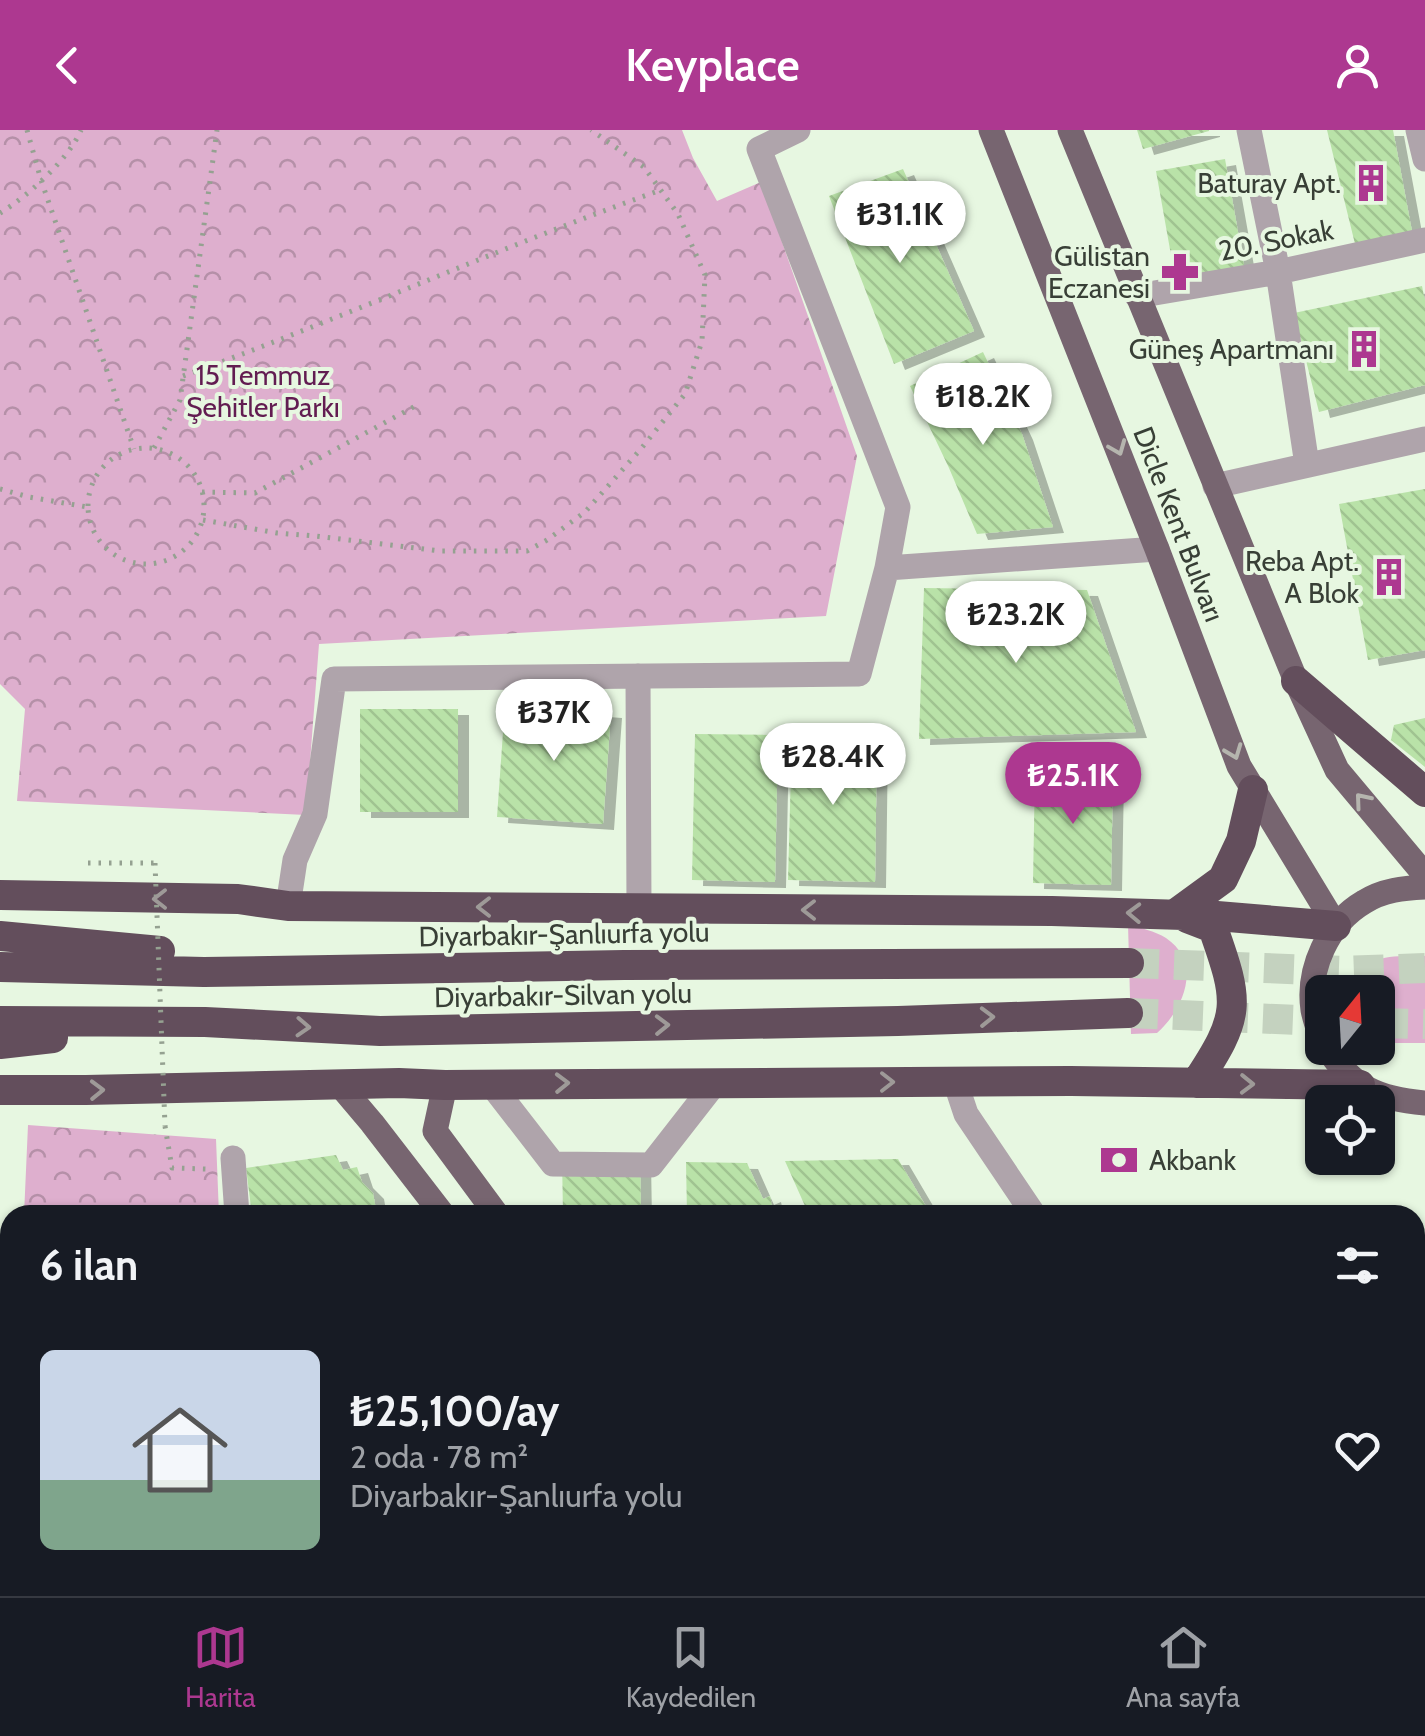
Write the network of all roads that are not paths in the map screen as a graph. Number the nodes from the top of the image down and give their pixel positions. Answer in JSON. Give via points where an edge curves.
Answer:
{"nodes":[{"id":1,"x":798,"y":130,"type":"edge"},
{"id":2,"x":991,"y":130,"type":"edge"},
{"id":3,"x":1070,"y":130,"type":"edge"},
{"id":4,"x":1250,"y":130,"type":"edge"},
{"id":5,"x":1418,"y":130,"type":"edge"},
{"id":6,"x":1425,"y":160,"type":"edge"},
{"id":7,"x":1425,"y":240,"type":"edge"},
{"id":8,"x":1278,"y":272,"type":"junction"},
{"id":9,"x":1137,"y":296,"type":"junction"},
{"id":10,"x":1425,"y":439,"type":"edge"},
{"id":11,"x":1307,"y":465,"type":"junction"},
{"id":12,"x":1215,"y":486,"type":"junction"},
{"id":13,"x":1158,"y":549,"type":"junction"},
{"id":14,"x":888,"y":568,"type":"junction"},
{"id":15,"x":638,"y":676,"type":"junction"},
{"id":16,"x":1296,"y":681,"type":"junction"},
{"id":17,"x":1254,"y":790,"type":"junction"},
{"id":18,"x":1425,"y":792,"type":"edge"},
{"id":19,"x":1425,"y":875,"type":"edge"},
{"id":20,"x":1425,"y":887,"type":"edge"},
{"id":21,"x":0,"y":896,"type":"edge"},
{"id":22,"x":288,"y":906,"type":"junction"},
{"id":23,"x":639,"y":908,"type":"junction"},
{"id":24,"x":1174,"y":914,"type":"junction"},
{"id":25,"x":1336,"y":926,"type":"junction"},
{"id":26,"x":0,"y":936,"type":"edge"},
{"id":27,"x":1129,"y":964,"type":"tunnel mouth"},
{"id":28,"x":0,"y":966,"type":"edge"},
{"id":29,"x":347,"y":970,"type":"junction"},
{"id":30,"x":1315,"y":975,"type":"edge"},
{"id":31,"x":1128,"y":1013,"type":"tunnel mouth"},
{"id":32,"x":0,"y":1021,"type":"edge"},
{"id":33,"x":205,"y":1022,"type":"junction"},
{"id":34,"x":0,"y":1044,"type":"edge"},
{"id":35,"x":1338,"y":1065,"type":"edge"},
{"id":36,"x":954,"y":1081,"type":"junction"},
{"id":37,"x":715,"y":1082,"type":"junction"},
{"id":38,"x":339,"y":1084,"type":"junction"},
{"id":39,"x":446,"y":1084,"type":"junction"},
{"id":40,"x":492,"y":1084,"type":"junction"},
{"id":41,"x":1196,"y":1084,"type":"junction"},
{"id":42,"x":1360,"y":1085,"type":"joint"},
{"id":43,"x":0,"y":1090,"type":"edge"},
{"id":44,"x":1395,"y":1100,"type":"edge"},
{"id":45,"x":1395,"y":1101,"type":"edge"},
{"id":46,"x":1425,"y":1103,"type":"edge"},
{"id":47,"x":1425,"y":1121,"type":"edge"},
{"id":48,"x":234,"y":1164,"type":"road end"},
{"id":49,"x":236,"y":1205,"type":"edge"},
{"id":50,"x":435,"y":1205,"type":"edge"},
{"id":51,"x":490,"y":1205,"type":"edge"},
{"id":52,"x":1027,"y":1205,"type":"edge"}],
"edges":[{"from":1,"to":14,"type":"street","via":[[759,149],[898,507]]},
{"from":2,"to":13,"type":"main road","name":"Dicle Kent Bulvarı","one_way":true},
{"from":3,"to":9,"type":"main road","name":"Dicle Kent Bulvarı"},
{"from":4,"to":8,"type":"street"},
{"from":5,"to":6,"type":"street"},
{"from":7,"to":8,"type":"street","name":"20. Sokak"},
{"from":8,"to":9,"type":"street","name":"20. Sokak"},
{"from":8,"to":11,"type":"street"},
{"from":9,"to":12,"type":"main road","name":"Dicle Kent Bulvarı"},
{"from":10,"to":11,"type":"street"},
{"from":11,"to":12,"type":"street"},
{"from":12,"to":16,"type":"main road","name":"Dicle Kent Bulvarı"},
{"from":13,"to":14,"type":"street"},
{"from":13,"to":17,"type":"main road","name":"Dicle Kent Bulvarı","one_way":true,"via":[[1239,766]]},
{"from":14,"to":15,"type":"street","via":[[859,674]]},
{"from":15,"to":22,"type":"street","via":[[334,678],[315,814],[296,860]]},
{"from":15,"to":23,"type":"street"},
{"from":16,"to":18,"type":"highway"},
{"from":19,"to":16,"type":"main road","name":"Dicle Kent Bulvarı","one_way":true,"via":[[1336,770]]},
{"from":17,"to":24,"type":"highway","via":[[1242,841],[1223,880]]},
{"from":17,"to":25,"type":"main road","name":"Dicle Kent Bulvarı"},
{"from":20,"to":25,"type":"main road","via":[[1398,888],[1364,902]]},
{"from":22,"to":21,"type":"highway","one_way":true,"via":[[238,899]]},
{"from":23,"to":22,"type":"highway","one_way":true},
{"from":24,"to":23,"type":"highway","one_way":true},
{"from":24,"to":25,"type":"highway"},
{"from":24,"to":41,"type":"highway","via":[[1213,928],[1234,1001],[1228,1030]]},
{"from":25,"to":30,"type":"main road"},
{"from":26,"to":29,"type":"highway"},
{"from":27,"to":29,"type":"highway","name":"Diyarbakır-Şanlıurfa yolu"},
{"from":28,"to":29,"type":"highway","name":"Diyarbakır-Şanlıurfa yolu"},
{"from":33,"to":31,"type":"highway","name":"Diyarbakır-Silvan yolu","one_way":true,"via":[[380,1030]]},
{"from":32,"to":33,"type":"highway","name":"Diyarbakır-Silvan yolu"},
{"from":33,"to":34,"type":"highway"},
{"from":35,"to":42,"type":"main road"},
{"from":37,"to":36,"type":"highway","one_way":true},
{"from":36,"to":41,"type":"highway"},
{"from":36,"to":52,"type":"street","via":[[966,1114]]},
{"from":40,"to":37,"type":"highway","one_way":true},
{"from":37,"to":40,"type":"street","via":[[651,1164],[553,1164]]},
{"from":38,"to":39,"type":"highway"},
{"from":43,"to":38,"type":"highway","one_way":true},
{"from":38,"to":50,"type":"main road"},
{"from":39,"to":40,"type":"highway"},
{"from":39,"to":51,"type":"main road","via":[[435,1131]]},
{"from":41,"to":42,"type":"highway","one_way":true},
{"from":44,"to":46,"type":"main road"},
{"from":45,"to":47,"type":"main road"},
{"from":48,"to":49,"type":"street"}]}
